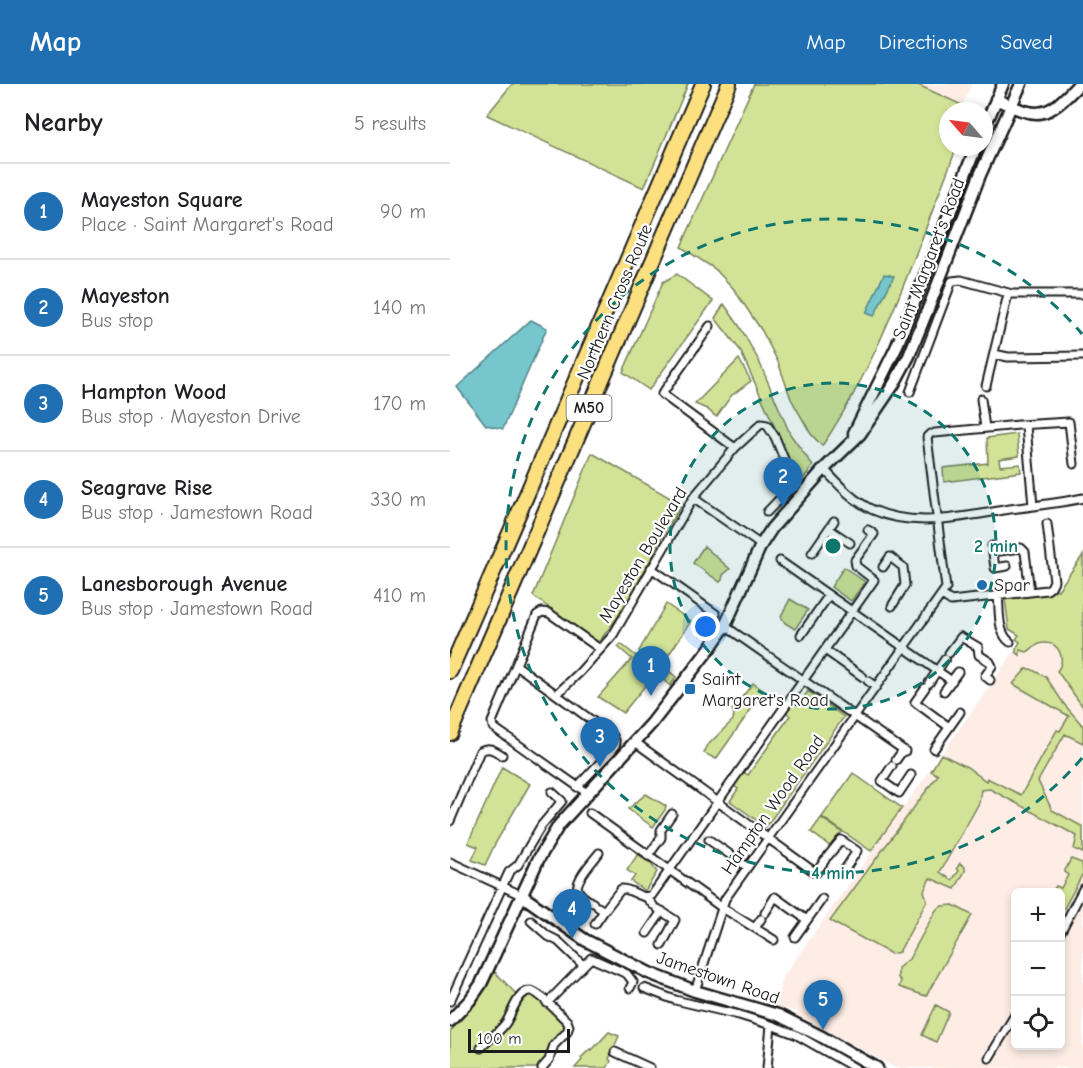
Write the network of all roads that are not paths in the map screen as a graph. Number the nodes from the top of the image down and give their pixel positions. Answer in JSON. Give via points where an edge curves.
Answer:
{"nodes":[{"id":1,"x":703,"y":84,"type":"edge"},
{"id":2,"x":729,"y":84,"type":"edge"},
{"id":3,"x":1003,"y":84,"type":"edge"},
{"id":4,"x":1021,"y":84,"type":"edge"},
{"id":5,"x":1079,"y":84,"type":"edge"},
{"id":6,"x":996,"y":99,"type":"junction"},
{"id":7,"x":993,"y":106,"type":"edge"},
{"id":8,"x":1011,"y":107,"type":"junction"},
{"id":9,"x":972,"y":156,"type":"edge"},
{"id":10,"x":1008,"y":294,"type":"junction"},
{"id":11,"x":1083,"y":294,"type":"edge"},
{"id":12,"x":710,"y":326,"type":"dead end"},
{"id":13,"x":994,"y":354,"type":"junction"},
{"id":14,"x":893,"y":355,"type":"junction"},
{"id":15,"x":1083,"y":356,"type":"edge"},
{"id":16,"x":906,"y":360,"type":"junction"},
{"id":17,"x":986,"y":386,"type":"dead end"},
{"id":18,"x":910,"y":393,"type":"dead end"},
{"id":19,"x":981,"y":399,"type":"dead end"},
{"id":20,"x":1026,"y":426,"type":"junction"},
{"id":21,"x":986,"y":428,"type":"junction"},
{"id":22,"x":846,"y":447,"type":"junction"},
{"id":23,"x":735,"y":448,"type":"junction"},
{"id":24,"x":1074,"y":464,"type":"dead end"},
{"id":25,"x":824,"y":469,"type":"junction"},
{"id":26,"x":693,"y":498,"type":"junction"},
{"id":27,"x":1083,"y":498,"type":"edge"},
{"id":28,"x":1033,"y":506,"type":"junction"},
{"id":29,"x":767,"y":512,"type":"dead end"},
{"id":30,"x":938,"y":520,"type":"junction"},
{"id":31,"x":834,"y":521,"type":"dead end"},
{"id":32,"x":1047,"y":524,"type":"dead end"},
{"id":33,"x":829,"y":529,"type":"junction"},
{"id":34,"x":868,"y":530,"type":"dead end"},
{"id":35,"x":761,"y":545,"type":"junction"},
{"id":36,"x":855,"y":547,"type":"junction"},
{"id":37,"x":813,"y":553,"type":"dead end"},
{"id":38,"x":780,"y":561,"type":"dead end"},
{"id":39,"x":1007,"y":566,"type":"dead end"},
{"id":40,"x":651,"y":568,"type":"junction"},
{"id":41,"x":874,"y":580,"type":"junction"},
{"id":42,"x":1030,"y":592,"type":"junction"},
{"id":43,"x":829,"y":595,"type":"junction"},
{"id":44,"x":942,"y":595,"type":"junction"},
{"id":45,"x":998,"y":596,"type":"junction"},
{"id":46,"x":892,"y":606,"type":"dead end"},
{"id":47,"x":852,"y":611,"type":"junction"},
{"id":48,"x":716,"y":614,"type":"dead end"},
{"id":49,"x":725,"y":626,"type":"junction"},
{"id":50,"x":801,"y":634,"type":"dead end"},
{"id":51,"x":1010,"y":642,"type":"dead end"},
{"id":52,"x":904,"y":648,"type":"junction"},
{"id":53,"x":600,"y":649,"type":"junction"},
{"id":54,"x":825,"y":650,"type":"junction"},
{"id":55,"x":516,"y":665,"type":"junction"},
{"id":56,"x":450,"y":671,"type":"edge"},
{"id":57,"x":937,"y":671,"type":"junction"},
{"id":58,"x":958,"y":672,"type":"dead end"},
{"id":59,"x":804,"y":680,"type":"junction"},
{"id":60,"x":990,"y":680,"type":"dead end"},
{"id":61,"x":952,"y":681,"type":"junction"},
{"id":62,"x":876,"y":687,"type":"junction"},
{"id":63,"x":944,"y":691,"type":"dead end"},
{"id":64,"x":557,"y":694,"type":"junction"},
{"id":65,"x":960,"y":712,"type":"dead end"},
{"id":66,"x":855,"y":716,"type":"junction"},
{"id":67,"x":949,"y":727,"type":"junction"},
{"id":68,"x":450,"y":733,"type":"edge"},
{"id":69,"x":636,"y":742,"type":"junction"},
{"id":70,"x":934,"y":749,"type":"dead end"},
{"id":71,"x":502,"y":755,"type":"dead end"},
{"id":72,"x":911,"y":775,"type":"dead end"},
{"id":73,"x":577,"y":787,"type":"junction"},
{"id":74,"x":552,"y":792,"type":"dead end"},
{"id":75,"x":587,"y":793,"type":"junction"},
{"id":76,"x":717,"y":801,"type":"junction"},
{"id":77,"x":590,"y":813,"type":"dead end"},
{"id":78,"x":672,"y":814,"type":"dead end"},
{"id":79,"x":450,"y":821,"type":"edge"},
{"id":80,"x":703,"y":836,"type":"junction"},
{"id":81,"x":767,"y":837,"type":"junction"},
{"id":82,"x":599,"y":853,"type":"dead end"},
{"id":83,"x":648,"y":856,"type":"junction"},
{"id":84,"x":450,"y":862,"type":"edge"},
{"id":85,"x":747,"y":867,"type":"junction"},
{"id":86,"x":845,"y":869,"type":"dead end"},
{"id":87,"x":669,"y":870,"type":"junction"},
{"id":88,"x":502,"y":886,"type":"junction"},
{"id":89,"x":1083,"y":889,"type":"edge"},
{"id":90,"x":521,"y":895,"type":"junction"},
{"id":91,"x":647,"y":898,"type":"junction"},
{"id":92,"x":822,"y":900,"type":"dead end"},
{"id":93,"x":598,"y":907,"type":"junction"},
{"id":94,"x":721,"y":907,"type":"junction"},
{"id":95,"x":658,"y":909,"type":"junction"},
{"id":96,"x":807,"y":920,"type":"junction"},
{"id":97,"x":531,"y":921,"type":"dead end"},
{"id":98,"x":1065,"y":923,"type":"edge"},
{"id":99,"x":595,"y":924,"type":"dead end"},
{"id":100,"x":755,"y":928,"type":"junction"},
{"id":101,"x":647,"y":933,"type":"dead end"},
{"id":102,"x":795,"y":937,"type":"dead end"},
{"id":103,"x":774,"y":940,"type":"dead end"},
{"id":104,"x":662,"y":945,"type":"dead end"},
{"id":105,"x":583,"y":964,"type":"junction"},
{"id":106,"x":649,"y":987,"type":"dead end"},
{"id":107,"x":630,"y":988,"type":"dead end"},
{"id":108,"x":695,"y":991,"type":"junction"},
{"id":109,"x":450,"y":1001,"type":"edge"},
{"id":110,"x":547,"y":1003,"type":"junction"},
{"id":111,"x":450,"y":1021,"type":"edge"},
{"id":112,"x":1011,"y":1021,"type":"edge"},
{"id":113,"x":771,"y":1025,"type":"junction"},
{"id":114,"x":481,"y":1048,"type":"dead end"},
{"id":115,"x":615,"y":1052,"type":"dead end"},
{"id":116,"x":989,"y":1058,"type":"dead end"},
{"id":117,"x":543,"y":1068,"type":"edge"},
{"id":118,"x":650,"y":1068,"type":"edge"},
{"id":119,"x":767,"y":1068,"type":"edge"},
{"id":120,"x":855,"y":1068,"type":"edge"},
{"id":121,"x":877,"y":1068,"type":"edge"}],
"edges":[{"from":1,"to":56,"type":"highway","name":"Northern Cross Route","number":"M50"},
{"from":2,"to":68,"type":"highway","name":"Northern Cross Route","number":"M50"},
{"from":3,"to":6,"type":"main road"},
{"from":4,"to":8,"type":"main road","name":"Saint Margaret's Road"},
{"from":5,"to":8,"type":"main road","via":[[1058,106],[1047,111],[1035,113]]},
{"from":6,"to":7,"type":"main road"},
{"from":6,"to":8,"type":"main road"},
{"from":8,"to":16,"type":"main road","name":"Saint Margaret's Road"},
{"from":9,"to":14,"type":"main road","name":"Saint Margaret's Road"},
{"from":10,"to":11,"type":"street"},
{"from":10,"to":13,"type":"street"},
{"from":10,"to":18,"type":"street","via":[[961,280],[952,281]]},
{"from":12,"to":23,"type":"street","via":[[662,394]]},
{"from":13,"to":15,"type":"street"},
{"from":13,"to":17,"type":"street"},
{"from":14,"to":16,"type":"main road"},
{"from":14,"to":22,"type":"main road","name":"Saint Margaret's Road"},
{"from":16,"to":22,"type":"main road","name":"Saint Margaret's Road","via":[[878,410]]},
{"from":19,"to":21,"type":"street"},
{"from":20,"to":21,"type":"street"},
{"from":20,"to":24,"type":"street","via":[[1069,422]]},
{"from":20,"to":28,"type":"street"},
{"from":21,"to":30,"type":"street","via":[[927,437]]},
{"from":22,"to":25,"type":"main road","name":"Saint Margaret's Road"},
{"from":23,"to":26,"type":"street","name":"Mayeston Boulevard"},
{"from":23,"to":29,"type":"street","name":"Mayeston Boulevard","via":[[761,424],[768,425],[775,437],[793,481]]},
{"from":25,"to":30,"type":"street","via":[[848,494],[873,510],[909,520]]},
{"from":25,"to":35,"type":"main road","name":"Saint Margaret's Road"},
{"from":26,"to":35,"type":"street"},
{"from":26,"to":40,"type":"street","name":"Mayeston Boulevard"},
{"from":27,"to":28,"type":"street"},
{"from":28,"to":30,"type":"street"},
{"from":30,"to":44,"type":"street","via":[[946,588]]},
{"from":31,"to":33,"type":"street"},
{"from":32,"to":42,"type":"street","via":[[1054,581],[1047,590]]},
{"from":33,"to":36,"type":"street"},
{"from":33,"to":37,"type":"street"},
{"from":34,"to":36,"type":"street","via":[[874,534]]},
{"from":35,"to":49,"type":"main road","name":"Saint Margaret's Road"},
{"from":36,"to":41,"type":"street","via":[[856,566]]},
{"from":38,"to":43,"type":"street"},
{"from":39,"to":42,"type":"street","via":[[995,568],[993,549],[1021,548],[1025,552],[1023,563]]},
{"from":40,"to":48,"type":"street"},
{"from":40,"to":53,"type":"street","name":"Mayeston Boulevard","via":[[613,635]]},
{"from":41,"to":46,"type":"street","via":[[890,557],[903,567],[905,585]]},
{"from":41,"to":47,"type":"street"},
{"from":42,"to":45,"type":"street"},
{"from":43,"to":47,"type":"street"},
{"from":43,"to":50,"type":"street"},
{"from":44,"to":45,"type":"street","via":[[951,601]]},
{"from":44,"to":52,"type":"street","name":"Hampton Wood Road"},
{"from":45,"to":51,"type":"street","via":[[1002,631]]},
{"from":47,"to":52,"type":"street"},
{"from":47,"to":54,"type":"street"},
{"from":49,"to":59,"type":"street"},
{"from":49,"to":69,"type":"main road","name":"Saint Margaret's Road"},
{"from":52,"to":57,"type":"street"},
{"from":52,"to":62,"type":"street","name":"Hampton Wood Road"},
{"from":53,"to":55,"type":"street","via":[[542,612],[537,615]]},
{"from":53,"to":64,"type":"street","name":"Mayeston Boulevard"},
{"from":54,"to":59,"type":"street"},
{"from":54,"to":62,"type":"street"},
{"from":55,"to":64,"type":"street"},
{"from":55,"to":73,"type":"street","via":[[493,727]]},
{"from":57,"to":60,"type":"street","via":[[961,637],[978,647],[980,655],[990,662],[992,666],[985,676]]},
{"from":57,"to":61,"type":"street"},
{"from":57,"to":67,"type":"street","via":[[915,702]]},
{"from":58,"to":61,"type":"street"},
{"from":59,"to":66,"type":"street"},
{"from":59,"to":76,"type":"street"},
{"from":61,"to":63,"type":"street"},
{"from":62,"to":66,"type":"street","name":"Hampton Wood Road"},
{"from":64,"to":73,"type":"street","via":[[613,736],[616,743]]},
{"from":65,"to":67,"type":"street"},
{"from":66,"to":72,"type":"street","via":[[904,751],[882,781],[899,793]]},
{"from":66,"to":81,"type":"street","name":"Hampton Wood Road"},
{"from":67,"to":70,"type":"street"},
{"from":69,"to":75,"type":"main road","name":"Saint Margaret's Road"},
{"from":69,"to":76,"type":"street"},
{"from":71,"to":79,"type":"street","via":[[486,747],[480,751]]},
{"from":73,"to":75,"type":"street"},
{"from":74,"to":88,"type":"street","via":[[562,801]]},
{"from":75,"to":90,"type":"main road","name":"Saint Margaret's Road","via":[[547,843]]},
{"from":76,"to":80,"type":"street"},
{"from":76,"to":81,"type":"street"},
{"from":77,"to":83,"type":"street"},
{"from":78,"to":83,"type":"street"},
{"from":80,"to":85,"type":"street"},
{"from":80,"to":87,"type":"street"},
{"from":81,"to":85,"type":"street","name":"Hampton Wood Road"},
{"from":81,"to":86,"type":"street","via":[[816,873],[841,840],[857,851]]},
{"from":82,"to":93,"type":"street","via":[[576,888]]},
{"from":83,"to":87,"type":"street"},
{"from":84,"to":88,"type":"street"},
{"from":85,"to":94,"type":"street","name":"Hampton Wood Road"},
{"from":87,"to":91,"type":"street"},
{"from":87,"to":94,"type":"street"},
{"from":88,"to":90,"type":"street"},
{"from":88,"to":109,"type":"street"},
{"from":89,"to":98,"type":"street"},
{"from":90,"to":108,"type":"main road","name":"Jamestown Road","via":[[585,940],[649,973]]},
{"from":90,"to":111,"type":"main road","name":"Saint Margaret's Road","via":[[481,984]]},
{"from":91,"to":93,"type":"street","via":[[628,888],[621,889]]},
{"from":91,"to":95,"type":"street"},
{"from":92,"to":96,"type":"street"},
{"from":93,"to":99,"type":"street"},
{"from":94,"to":100,"type":"street"},
{"from":94,"to":108,"type":"street","name":"Hampton Wood Road"},
{"from":95,"to":101,"type":"street"},
{"from":95,"to":104,"type":"street","via":[[675,920]]},
{"from":96,"to":100,"type":"street","via":[[776,897]]},
{"from":96,"to":102,"type":"street"},
{"from":97,"to":105,"type":"street"},
{"from":100,"to":103,"type":"street"},
{"from":105,"to":107,"type":"street","via":[[594,958],[627,974],[633,982]]},
{"from":105,"to":110,"type":"street"},
{"from":106,"to":113,"type":"street","via":[[675,1000]]},
{"from":108,"to":121,"type":"main road","name":"Jamestown Road","via":[[778,1015]]},
{"from":110,"to":114,"type":"street","via":[[537,994],[525,993],[506,1023]]},
{"from":110,"to":117,"type":"street","via":[[569,1026]]},
{"from":112,"to":116,"type":"street"},
{"from":113,"to":119,"type":"street"},
{"from":113,"to":120,"type":"street"},
{"from":115,"to":118,"type":"street"}]}
